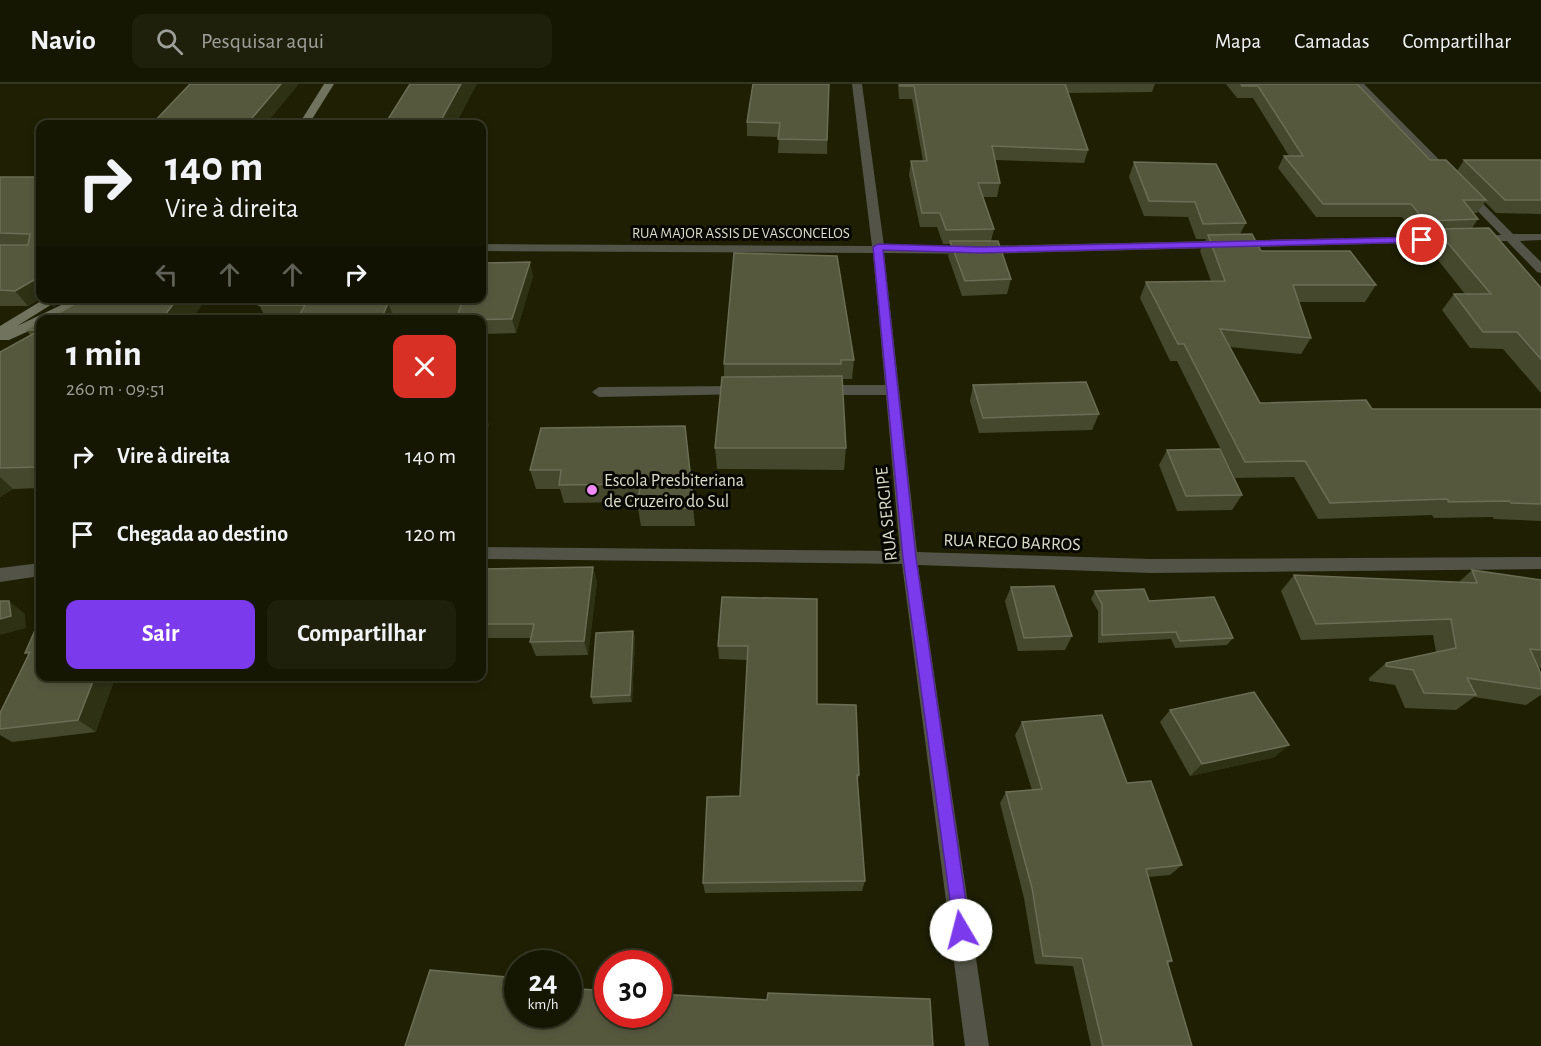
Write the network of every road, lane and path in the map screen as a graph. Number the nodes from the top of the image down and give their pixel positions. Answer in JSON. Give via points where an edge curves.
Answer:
{"nodes":[{"id":1,"x":329,"y":84,"type":"edge"},
{"id":2,"x":857,"y":84,"type":"edge"},
{"id":3,"x":1359,"y":84,"type":"edge"},
{"id":4,"x":306,"y":120,"type":"edge"},
{"id":5,"x":1541,"y":237,"type":"edge"},
{"id":6,"x":1512,"y":238,"type":"junction"},
{"id":7,"x":878,"y":247,"type":"junction"},
{"id":8,"x":486,"y":248,"type":"edge"},
{"id":9,"x":1541,"y":268,"type":"edge"},
{"id":10,"x":48,"y":303,"type":"edge"},
{"id":11,"x":77,"y":303,"type":"edge"},
{"id":12,"x":52,"y":315,"type":"edge"},
{"id":13,"x":36,"y":323,"type":"edge"},
{"id":14,"x":0,"y":331,"type":"edge"},
{"id":15,"x":0,"y":339,"type":"edge"},
{"id":16,"x":893,"y":390,"type":"junction"},
{"id":17,"x":752,"y":391,"type":"edge"},
{"id":18,"x":810,"y":391,"type":"edge"},
{"id":19,"x":599,"y":392,"type":"dead end"},
{"id":20,"x":486,"y":553,"type":"edge"},
{"id":21,"x":909,"y":558,"type":"junction"},
{"id":22,"x":1541,"y":563,"type":"edge"},
{"id":23,"x":36,"y":570,"type":"edge"},
{"id":24,"x":0,"y":575,"type":"edge"},
{"id":25,"x":977,"y":1046,"type":"edge"}],
"edges":[{"from":1,"to":4,"type":"main road"},
{"from":2,"to":7,"type":"street","name":"RUA SERGIPE"},
{"from":3,"to":6,"type":"street"},
{"from":5,"to":6,"type":"street","name":"RUA MAJOR ASSIS DE VASCONCELOS"},
{"from":6,"to":7,"type":"street","name":"RUA MAJOR ASSIS DE VASCONCELOS","via":[[980,250]]},
{"from":6,"to":9,"type":"street"},
{"from":7,"to":8,"type":"street","name":"RUA MAJOR ASSIS DE VASCONCELOS"},
{"from":7,"to":16,"type":"street","name":"RUA SERGIPE"},
{"from":10,"to":14,"type":"main road"},
{"from":11,"to":12,"type":"main road"},
{"from":13,"to":15,"type":"main road"},
{"from":16,"to":18,"type":"street"},
{"from":16,"to":21,"type":"street","name":"RUA SERGIPE"},
{"from":17,"to":19,"type":"street"},
{"from":20,"to":21,"type":"street","name":"RUA REGO BARROS"},
{"from":21,"to":22,"type":"street","name":"RUA REGO BARROS","via":[[1151,566]]},
{"from":21,"to":25,"type":"street","name":"RUA SERGIPE"},
{"from":23,"to":24,"type":"street"}]}
